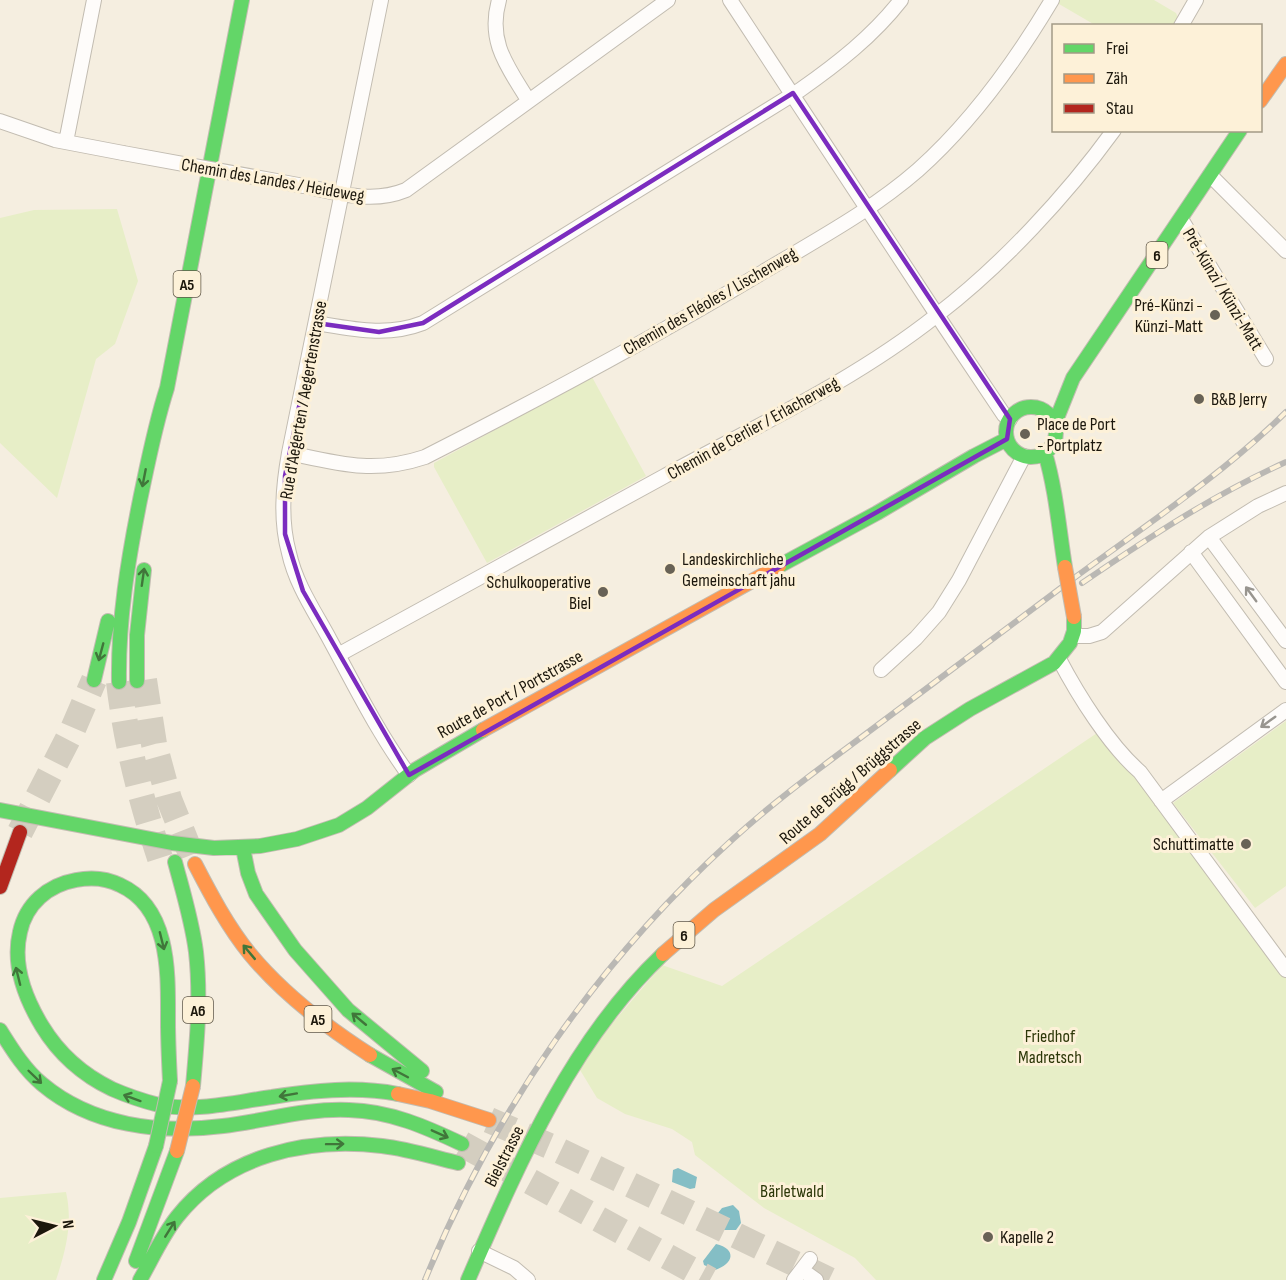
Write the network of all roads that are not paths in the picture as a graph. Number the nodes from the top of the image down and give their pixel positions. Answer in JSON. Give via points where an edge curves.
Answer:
{"nodes":[{"id":1,"x":94,"y":0,"type":"edge"},
{"id":2,"x":242,"y":0,"type":"edge"},
{"id":3,"x":381,"y":0,"type":"edge"},
{"id":4,"x":500,"y":0,"type":"edge"},
{"id":5,"x":668,"y":0,"type":"edge"},
{"id":6,"x":730,"y":0,"type":"edge"},
{"id":7,"x":901,"y":0,"type":"edge"},
{"id":8,"x":1052,"y":0,"type":"edge"},
{"id":9,"x":1196,"y":0,"type":"edge"},
{"id":10,"x":1182,"y":24,"type":"edge"},
{"id":11,"x":1286,"y":64,"type":"edge"},
{"id":12,"x":793,"y":93,"type":"junction"},
{"id":13,"x":1262,"y":98,"type":"edge"},
{"id":14,"x":528,"y":100,"type":"junction"},
{"id":15,"x":0,"y":121,"type":"edge"},
{"id":16,"x":1113,"y":132,"type":"edge"},
{"id":17,"x":1239,"y":132,"type":"edge"},
{"id":18,"x":66,"y":142,"type":"junction"},
{"id":19,"x":1210,"y":175,"type":"junction"},
{"id":20,"x":342,"y":194,"type":"junction"},
{"id":21,"x":867,"y":210,"type":"junction"},
{"id":22,"x":1181,"y":219,"type":"junction"},
{"id":23,"x":1286,"y":251,"type":"edge"},
{"id":24,"x":937,"y":315,"type":"junction"},
{"id":25,"x":316,"y":323,"type":"junction"},
{"id":26,"x":1266,"y":359,"type":"dead end"},
{"id":27,"x":1073,"y":378,"type":"junction"},
{"id":28,"x":167,"y":388,"type":"junction"},
{"id":29,"x":1033,"y":406,"type":"junction"},
{"id":30,"x":1010,"y":419,"type":"junction"},
{"id":31,"x":1055,"y":423,"type":"junction"},
{"id":32,"x":1007,"y":439,"type":"junction"},
{"id":33,"x":290,"y":453,"type":"junction"},
{"id":34,"x":1045,"y":453,"type":"junction"},
{"id":35,"x":1024,"y":456,"type":"junction"},
{"id":36,"x":1286,"y":493,"type":"edge"},
{"id":37,"x":153,"y":506,"type":"dead end"},
{"id":38,"x":133,"y":535,"type":"junction"},
{"id":39,"x":1209,"y":537,"type":"junction"},
{"id":40,"x":1191,"y":552,"type":"junction"},
{"id":41,"x":146,"y":553,"type":"dead end"},
{"id":42,"x":1074,"y":636,"type":"junction"},
{"id":43,"x":1286,"y":641,"type":"edge"},
{"id":44,"x":338,"y":655,"type":"junction"},
{"id":45,"x":1059,"y":659,"type":"junction"},
{"id":46,"x":881,"y":670,"type":"dead end"},
{"id":47,"x":94,"y":680,"type":"tunnel mouth"},
{"id":48,"x":140,"y":680,"type":"tunnel mouth"},
{"id":49,"x":119,"y":682,"type":"tunnel mouth"},
{"id":50,"x":1286,"y":682,"type":"edge"},
{"id":51,"x":1286,"y":710,"type":"edge"},
{"id":52,"x":409,"y":775,"type":"junction"},
{"id":53,"x":1161,"y":801,"type":"junction"},
{"id":54,"x":0,"y":810,"type":"edge"},
{"id":55,"x":20,"y":832,"type":"tunnel mouth"},
{"id":56,"x":243,"y":848,"type":"junction"},
{"id":57,"x":160,"y":858,"type":"tunnel mouth"},
{"id":58,"x":175,"y":861,"type":"tunnel mouth"},
{"id":59,"x":195,"y":864,"type":"tunnel mouth"},
{"id":60,"x":0,"y":887,"type":"edge"},
{"id":61,"x":172,"y":902,"type":"dead end"},
{"id":62,"x":177,"y":946,"type":"dead end"},
{"id":63,"x":1286,"y":970,"type":"edge"},
{"id":64,"x":0,"y":1030,"type":"edge"},
{"id":65,"x":583,"y":1053,"type":"joint"},
{"id":66,"x":170,"y":1081,"type":"junction"},
{"id":67,"x":446,"y":1086,"type":"dead end"},
{"id":68,"x":99,"y":1101,"type":"dead end"},
{"id":69,"x":474,"y":1101,"type":"dead end"},
{"id":70,"x":491,"y":1115,"type":"junction"},
{"id":71,"x":171,"y":1128,"type":"junction"},
{"id":72,"x":462,"y":1144,"type":"tunnel mouth"},
{"id":73,"x":458,"y":1163,"type":"dead end"},
{"id":74,"x":479,"y":1251,"type":"junction"},
{"id":75,"x":802,"y":1270,"type":"edge"},
{"id":76,"x":104,"y":1280,"type":"edge"},
{"id":77,"x":127,"y":1280,"type":"edge"},
{"id":78,"x":140,"y":1280,"type":"edge"},
{"id":79,"x":468,"y":1280,"type":"edge"},
{"id":80,"x":528,"y":1280,"type":"edge"},
{"id":81,"x":816,"y":1280,"type":"edge"}],
"edges":[{"from":1,"to":18,"type":"street"},
{"from":2,"to":28,"type":"main road","number":"A5"},
{"from":3,"to":20,"type":"street","name":"Rue d'Aegerten / Aegertenstrasse"},
{"from":4,"to":14,"type":"street","via":[[496,38],[501,55]]},
{"from":5,"to":14,"type":"street","name":"Chemin des Landes / Heideweg"},
{"from":6,"to":12,"type":"street"},
{"from":7,"to":12,"type":"street","via":[[846,57]]},
{"from":8,"to":21,"type":"street","name":"Chemin des Fléoles / Lischenweg","via":[[1011,63],[969,117],[918,170]]},
{"from":9,"to":10,"type":"street"},
{"from":11,"to":13,"type":"main road"},
{"from":12,"to":21,"type":"street"},
{"from":12,"to":25,"type":"street","via":[[423,323],[379,332]]},
{"from":14,"to":20,"type":"street","name":"Chemin des Landes / Heideweg","via":[[406,190],[385,197]]},
{"from":15,"to":18,"type":"street","name":"Chemin des Landes / Heideweg"},
{"from":16,"to":24,"type":"street","name":"Chemin de Cerlier / Erlacherweg","via":[[1040,220]]},
{"from":17,"to":19,"type":"main road","number":"6"},
{"from":18,"to":20,"type":"street","name":"Chemin des Landes / Heideweg","bridge":true},
{"from":19,"to":22,"type":"main road","number":"6"},
{"from":19,"to":23,"type":"street"},
{"from":20,"to":25,"type":"street","name":"Rue d'Aegerten / Aegertenstrasse"},
{"from":21,"to":24,"type":"street"},
{"from":21,"to":33,"type":"street","name":"Chemin des Fléoles / Lischenweg","via":[[731,291],[425,457],[397,465],[362,467]]},
{"from":22,"to":26,"type":"street","name":"Pré-Künzi / Künzi-Matt"},
{"from":22,"to":27,"type":"main road","number":"6"},
{"from":24,"to":30,"type":"street"},
{"from":24,"to":44,"type":"street","name":"Chemin de Cerlier / Erlacherweg","via":[[793,408]]},
{"from":25,"to":33,"type":"street","name":"Rue d'Aegerten / Aegertenstrasse"},
{"from":27,"to":29,"type":"main road","number":"6"},
{"from":27,"to":31,"type":"main road","number":"6"},
{"from":28,"to":37,"type":"main road","number":"A5","via":[[166,422]]},
{"from":28,"to":38,"type":"main road","number":"A5","one_way":true,"via":[[156,422]]},
{"from":29,"to":30,"type":"main road","via":[[1020,409]]},
{"from":29,"to":31,"type":"main road","via":[[1046,411]]},
{"from":30,"to":32,"type":"main road"},
{"from":31,"to":34,"type":"main road","via":[[1056,436]]},
{"from":32,"to":35,"type":"main road"},
{"from":32,"to":52,"type":"main road","name":"Route de Port / Portstrasse"},
{"from":33,"to":44,"type":"street","name":"Rue d'Aegerten / Aegertenstrasse","via":[[283,496],[288,552],[295,575]]},
{"from":34,"to":35,"type":"main road"},
{"from":34,"to":42,"type":"main road","bridge":true,"via":[[1053,479]]},
{"from":35,"to":46,"type":"street","via":[[939,612]]},
{"from":36,"to":39,"type":"street"},
{"from":38,"to":47,"type":"main road","number":"A5","one_way":true,"via":[[115,586]]},
{"from":38,"to":49,"type":"main road","via":[[120,612]]},
{"from":39,"to":40,"type":"street"},
{"from":43,"to":39,"type":"street","one_way":true},
{"from":40,"to":42,"type":"street","via":[[1102,632]]},
{"from":40,"to":50,"type":"street"},
{"from":48,"to":41,"type":"main road","one_way":true,"via":[[137,635]]},
{"from":42,"to":45,"type":"main road","name":"Route de Brügg / Brüggstrasse","number":"6"},
{"from":44,"to":52,"type":"street","name":"Rue d'Aegerten / Aegertenstrasse"},
{"from":45,"to":53,"type":"street","via":[[1103,729]]},
{"from":45,"to":65,"type":"main road","name":"Route de Brügg / Brüggstrasse","number":"6","via":[[925,738],[820,834],[692,928],[634,984]]},
{"from":51,"to":53,"type":"street","one_way":true},
{"from":52,"to":56,"type":"main road","name":"Route de Port / Portstrasse","via":[[339,825],[297,839]]},
{"from":53,"to":63,"type":"street"},
{"from":54,"to":56,"type":"main road","name":"Route de Port / Portstrasse","via":[[172,843]]},
{"from":55,"to":60,"type":"main road"},
{"from":67,"to":56,"type":"main road","one_way":true,"via":[[413,1065],[348,1010],[311,969],[256,894]]},
{"from":57,"to":61,"type":"main road"},
{"from":58,"to":77,"type":"main road","number":"A6","bridge":true,"via":[[196,962],[198,1007],[193,1086],[177,1151]]},
{"from":70,"to":59,"type":"main road","number":"A5","one_way":true,"via":[[381,1063],[303,1007],[248,951]]},
{"from":62,"to":66,"type":"main road","number":"A6","via":[[180,997]]},
{"from":64,"to":71,"type":"main road","one_way":true,"via":[[32,1074],[72,1105],[138,1128]]},
{"from":65,"to":74,"type":"main road","name":"Bielstrasse","number":"6","via":[[529,1146]]},
{"from":70,"to":66,"type":"main road","one_way":true,"via":[[385,1091],[329,1090],[192,1108],[132,1099],[97,1082],[55,1046],[30,1009],[16,973],[19,927],[31,907],[53,887],[77,879],[108,880],[132,892],[152,914],[163,943],[167,972]]},
{"from":66,"to":76,"type":"main road","number":"A6","bridge":true,"via":[[156,1146]]},
{"from":68,"to":71,"type":"main road"},
{"from":69,"to":70,"type":"main road"},
{"from":71,"to":72,"type":"main road","one_way":true,"via":[[222,1126],[308,1112],[358,1111],[417,1124]]},
{"from":78,"to":73,"type":"main road","one_way":true,"via":[[177,1217],[201,1191],[254,1159],[312,1144],[347,1144],[383,1146]]},
{"from":74,"to":79,"type":"main road","name":"Bielstrasse","number":"6"},
{"from":74,"to":80,"type":"street","via":[[514,1268]]},
{"from":75,"to":81,"type":"street"}]}
